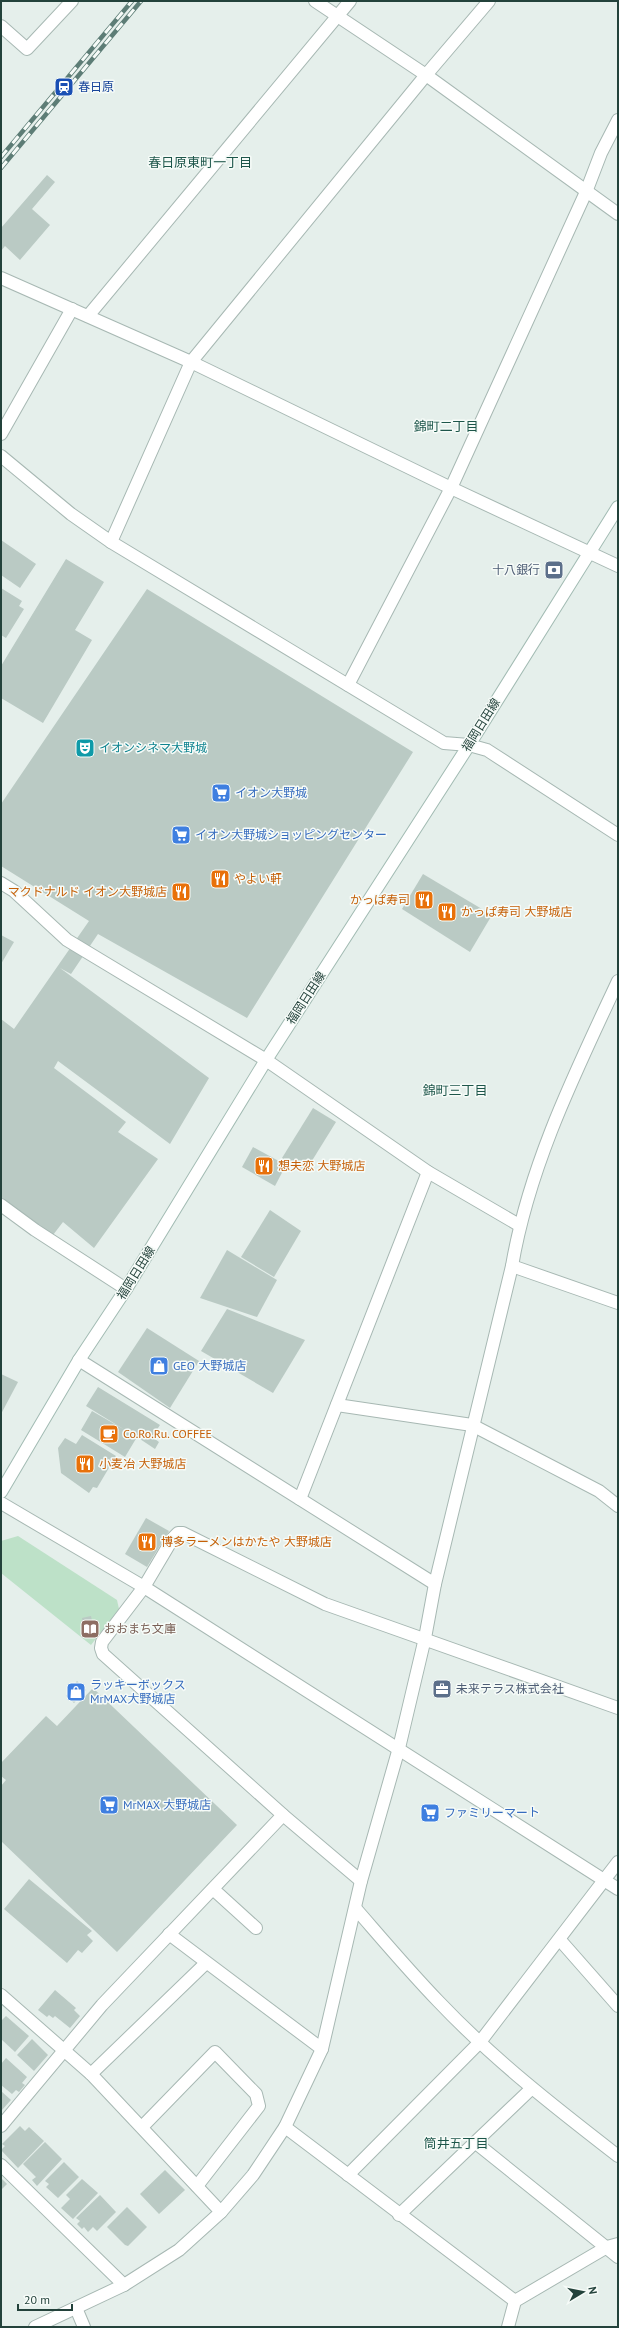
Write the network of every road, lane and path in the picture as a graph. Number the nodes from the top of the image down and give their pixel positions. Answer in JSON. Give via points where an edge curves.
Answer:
{"nodes":[{"id":1,"x":72,"y":1,"type":"edge"},
{"id":2,"x":315,"y":1,"type":"edge"},
{"id":3,"x":350,"y":1,"type":"edge"},
{"id":4,"x":490,"y":1,"type":"edge"},
{"id":5,"x":337,"y":16,"type":"junction"},
{"id":6,"x":1,"y":26,"type":"edge"},
{"id":7,"x":426,"y":75,"type":"junction"},
{"id":8,"x":618,"y":120,"type":"edge"},
{"id":9,"x":586,"y":192,"type":"junction"},
{"id":10,"x":618,"y":214,"type":"edge"},
{"id":11,"x":1,"y":278,"type":"edge"},
{"id":12,"x":72,"y":309,"type":"junction"},
{"id":13,"x":88,"y":316,"type":"junction"},
{"id":14,"x":191,"y":362,"type":"junction"},
{"id":15,"x":1,"y":434,"type":"edge"},
{"id":16,"x":1,"y":456,"type":"edge"},
{"id":17,"x":451,"y":488,"type":"junction"},
{"id":18,"x":618,"y":507,"type":"edge"},
{"id":19,"x":111,"y":542,"type":"junction"},
{"id":20,"x":590,"y":551,"type":"junction"},
{"id":21,"x":618,"y":566,"type":"edge"},
{"id":22,"x":348,"y":685,"type":"junction"},
{"id":23,"x":469,"y":745,"type":"junction"},
{"id":24,"x":618,"y":835,"type":"edge"},
{"id":25,"x":1,"y":883,"type":"edge"},
{"id":26,"x":618,"y":981,"type":"edge"},
{"id":27,"x":266,"y":1060,"type":"junction"},
{"id":28,"x":428,"y":1172,"type":"junction"},
{"id":29,"x":1,"y":1205,"type":"edge"},
{"id":30,"x":519,"y":1225,"type":"junction"},
{"id":31,"x":512,"y":1266,"type":"junction"},
{"id":32,"x":126,"y":1289,"type":"junction"},
{"id":33,"x":618,"y":1303,"type":"edge"},
{"id":34,"x":78,"y":1360,"type":"junction"},
{"id":35,"x":337,"y":1404,"type":"junction"},
{"id":36,"x":472,"y":1425,"type":"junction"},
{"id":37,"x":1,"y":1492,"type":"edge"},
{"id":38,"x":300,"y":1499,"type":"junction"},
{"id":39,"x":1,"y":1503,"type":"edge"},
{"id":40,"x":618,"y":1506,"type":"edge"},
{"id":41,"x":435,"y":1584,"type":"junction"},
{"id":42,"x":144,"y":1587,"type":"junction"},
{"id":43,"x":425,"y":1638,"type":"junction"},
{"id":44,"x":618,"y":1708,"type":"edge"},
{"id":45,"x":399,"y":1748,"type":"junction"},
{"id":46,"x":284,"y":1815,"type":"junction"},
{"id":47,"x":618,"y":1862,"type":"edge"},
{"id":48,"x":361,"y":1880,"type":"junction"},
{"id":49,"x":606,"y":1881,"type":"junction"},
{"id":50,"x":213,"y":1889,"type":"junction"},
{"id":51,"x":618,"y":1889,"type":"edge"},
{"id":52,"x":356,"y":1910,"type":"junction"},
{"id":53,"x":256,"y":1928,"type":"dead end"},
{"id":54,"x":170,"y":1934,"type":"junction"},
{"id":55,"x":560,"y":1940,"type":"junction"},
{"id":56,"x":206,"y":1963,"type":"junction"},
{"id":57,"x":1,"y":1995,"type":"edge"},
{"id":58,"x":618,"y":2006,"type":"edge"},
{"id":59,"x":480,"y":2042,"type":"junction"},
{"id":60,"x":322,"y":2049,"type":"junction"},
{"id":61,"x":66,"y":2050,"type":"junction"},
{"id":62,"x":91,"y":2074,"type":"junction"},
{"id":63,"x":531,"y":2089,"type":"junction"},
{"id":64,"x":1,"y":2126,"type":"edge"},
{"id":65,"x":142,"y":2127,"type":"junction"},
{"id":66,"x":285,"y":2127,"type":"junction"},
{"id":67,"x":476,"y":2143,"type":"junction"},
{"id":68,"x":618,"y":2156,"type":"edge"},
{"id":69,"x":1,"y":2165,"type":"edge"},
{"id":70,"x":348,"y":2175,"type":"junction"},
{"id":71,"x":196,"y":2186,"type":"junction"},
{"id":72,"x":221,"y":2212,"type":"junction"},
{"id":73,"x":399,"y":2215,"type":"junction"},
{"id":74,"x":613,"y":2245,"type":"edge"},
{"id":75,"x":618,"y":2256,"type":"edge"},
{"id":76,"x":124,"y":2285,"type":"junction"},
{"id":77,"x":515,"y":2301,"type":"junction"},
{"id":78,"x":76,"y":2308,"type":"junction"},
{"id":79,"x":35,"y":2327,"type":"edge"},
{"id":80,"x":84,"y":2327,"type":"edge"},
{"id":81,"x":508,"y":2327,"type":"edge"}],
"edges":[{"from":1,"to":6,"type":"street","via":[[27,49]]},
{"from":2,"to":5,"type":"street"},
{"from":3,"to":5,"type":"street"},
{"from":4,"to":7,"type":"street"},
{"from":5,"to":7,"type":"street"},
{"from":5,"to":13,"type":"street"},
{"from":7,"to":9,"type":"street"},
{"from":7,"to":14,"type":"street"},
{"from":8,"to":9,"type":"street","via":[[601,153]]},
{"from":9,"to":10,"type":"street"},
{"from":9,"to":17,"type":"street"},
{"from":11,"to":12,"type":"street"},
{"from":12,"to":13,"type":"street"},
{"from":12,"to":15,"type":"street"},
{"from":13,"to":14,"type":"street"},
{"from":14,"to":17,"type":"street"},
{"from":14,"to":19,"type":"street"},
{"from":16,"to":19,"type":"street","via":[[71,514]]},
{"from":17,"to":20,"type":"street"},
{"from":17,"to":22,"type":"street"},
{"from":18,"to":20,"type":"street","name":"福岡日田線"},
{"from":19,"to":22,"type":"street"},
{"from":20,"to":21,"type":"street"},
{"from":20,"to":23,"type":"street","name":"福岡日田線"},
{"from":22,"to":23,"type":"street","via":[[444,744]]},
{"from":23,"to":24,"type":"street","via":[[487,750]]},
{"from":23,"to":27,"type":"street","name":"福岡日田線"},
{"from":25,"to":27,"type":"street","via":[[14,891],[67,940]]},
{"from":26,"to":30,"type":"street","via":[[563,1097]]},
{"from":27,"to":28,"type":"street"},
{"from":27,"to":32,"type":"street","name":"福岡日田線"},
{"from":28,"to":30,"type":"street"},
{"from":28,"to":35,"type":"street"},
{"from":29,"to":32,"type":"street"},
{"from":30,"to":31,"type":"street"},
{"from":31,"to":33,"type":"street"},
{"from":31,"to":36,"type":"street"},
{"from":32,"to":34,"type":"street","name":"福岡日田線"},
{"from":34,"to":37,"type":"street","name":"福岡日田線"},
{"from":34,"to":38,"type":"street"},
{"from":35,"to":36,"type":"street"},
{"from":35,"to":38,"type":"street"},
{"from":36,"to":40,"type":"street","via":[[598,1491]]},
{"from":36,"to":41,"type":"street"},
{"from":38,"to":41,"type":"street"},
{"from":39,"to":42,"type":"street"},
{"from":41,"to":43,"type":"street"},
{"from":42,"to":43,"type":"street","via":[[173,1538],[182,1533],[325,1604]]},
{"from":42,"to":45,"type":"street"},
{"from":42,"to":46,"type":"street","via":[[102,1642],[103,1654]]},
{"from":43,"to":44,"type":"street"},
{"from":43,"to":45,"type":"street"},
{"from":45,"to":48,"type":"street"},
{"from":45,"to":49,"type":"street"},
{"from":46,"to":48,"type":"street"},
{"from":46,"to":50,"type":"street"},
{"from":47,"to":49,"type":"street"},
{"from":48,"to":52,"type":"street"},
{"from":49,"to":51,"type":"street"},
{"from":49,"to":55,"type":"street"},
{"from":50,"to":53,"type":"street"},
{"from":50,"to":54,"type":"street"},
{"from":52,"to":59,"type":"street","via":[[439,2003]]},
{"from":52,"to":60,"type":"street"},
{"from":54,"to":56,"type":"street"},
{"from":54,"to":61,"type":"street","via":[[102,2004]]},
{"from":55,"to":58,"type":"street"},
{"from":55,"to":59,"type":"street"},
{"from":56,"to":60,"type":"street"},
{"from":56,"to":62,"type":"street"},
{"from":57,"to":61,"type":"street"},
{"from":59,"to":63,"type":"street"},
{"from":59,"to":70,"type":"street"},
{"from":60,"to":66,"type":"street"},
{"from":61,"to":62,"type":"street"},
{"from":61,"to":64,"type":"street"},
{"from":62,"to":65,"type":"street"},
{"from":63,"to":67,"type":"street"},
{"from":63,"to":68,"type":"street"},
{"from":65,"to":71,"type":"street"},
{"from":65,"to":71,"type":"street","via":[[215,2052],[256,2094],[259,2106]]},
{"from":66,"to":70,"type":"street"},
{"from":66,"to":72,"type":"street","via":[[253,2175]]},
{"from":67,"to":73,"type":"street"},
{"from":67,"to":74,"type":"street"},
{"from":69,"to":76,"type":"street"},
{"from":70,"to":73,"type":"street"},
{"from":71,"to":72,"type":"street"},
{"from":72,"to":76,"type":"street","via":[[178,2250]]},
{"from":73,"to":77,"type":"street"},
{"from":74,"to":75,"type":"street"},
{"from":74,"to":77,"type":"street"},
{"from":76,"to":78,"type":"street"},
{"from":77,"to":81,"type":"street"},
{"from":78,"to":79,"type":"street"},
{"from":78,"to":80,"type":"street"}]}
